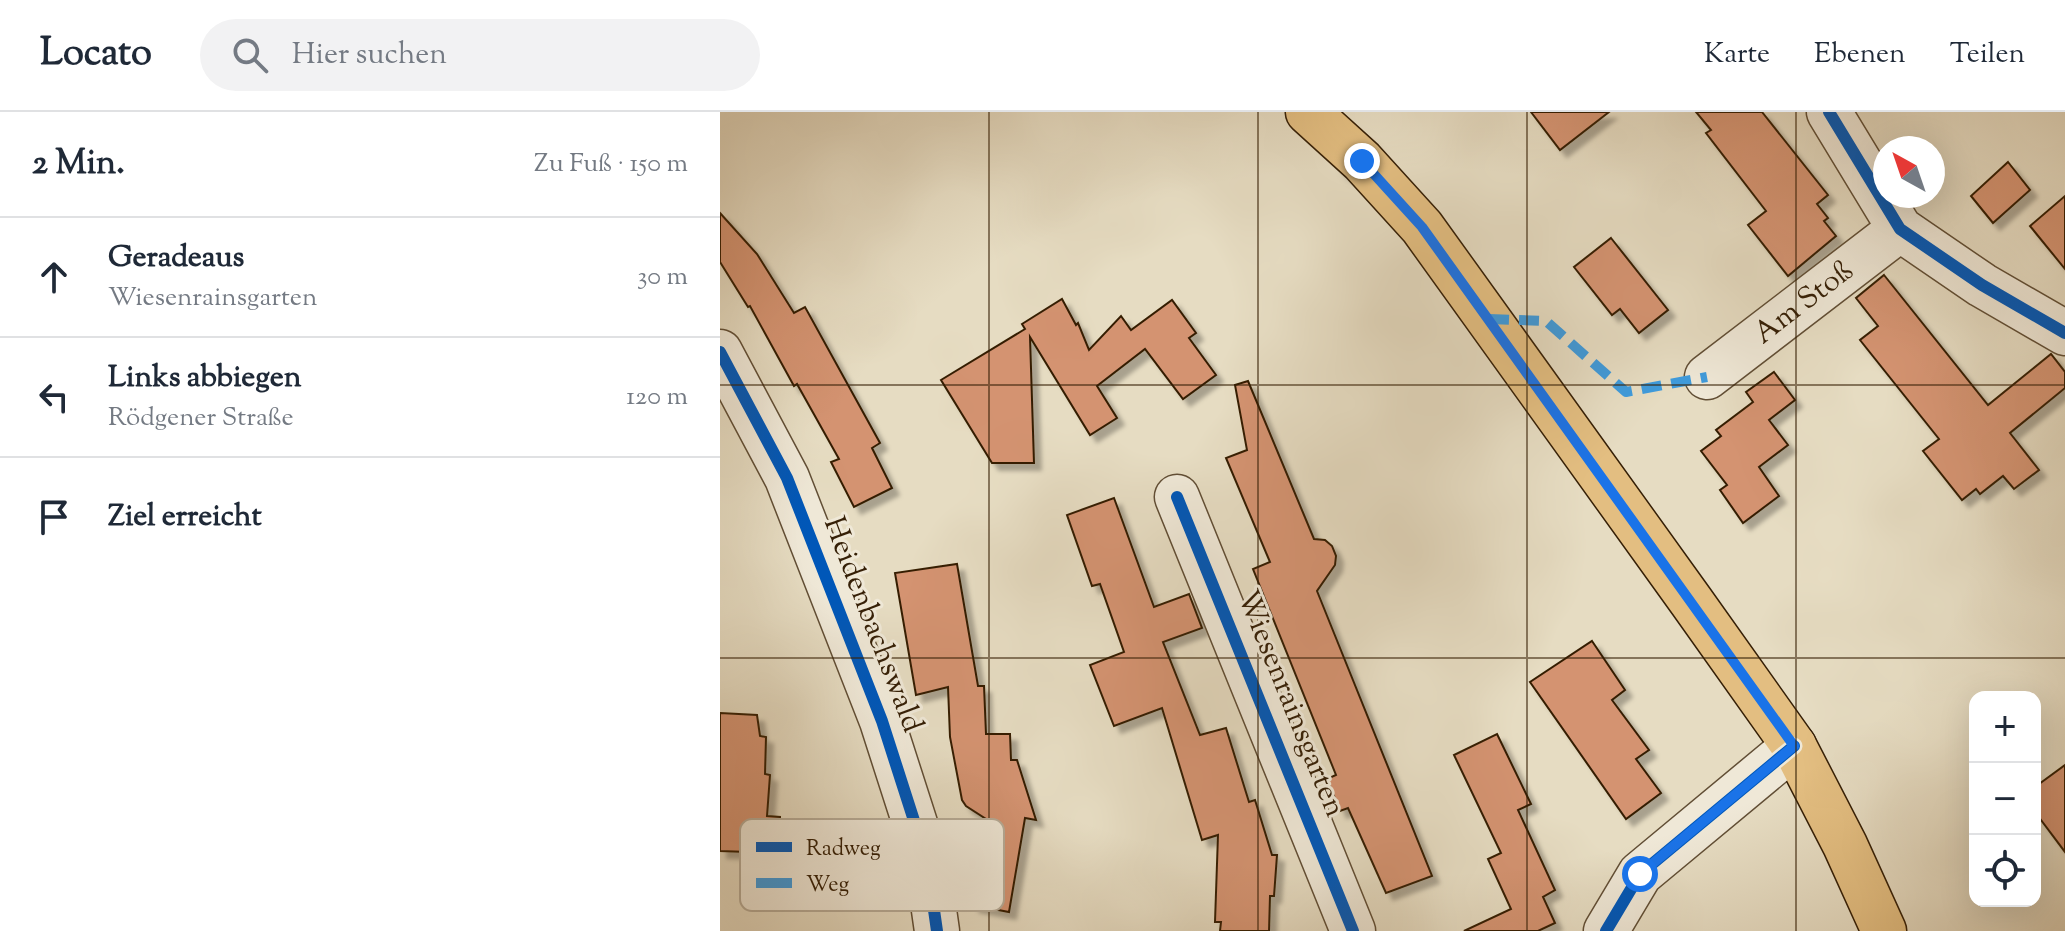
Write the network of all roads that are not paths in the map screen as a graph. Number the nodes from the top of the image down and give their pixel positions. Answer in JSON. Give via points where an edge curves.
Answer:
{"nodes":[{"id":1,"x":1308,"y":112,"type":"edge"},
{"id":2,"x":1829,"y":112,"type":"edge"},
{"id":3,"x":1900,"y":229,"type":"junction"},
{"id":4,"x":2065,"y":333,"type":"edge"},
{"id":5,"x":720,"y":352,"type":"edge"},
{"id":6,"x":1707,"y":377,"type":"dead end"},
{"id":7,"x":1177,"y":497,"type":"dead end"},
{"id":8,"x":1794,"y":746,"type":"junction"},
{"id":9,"x":914,"y":819,"type":"edge"},
{"id":10,"x":934,"y":911,"type":"edge"},
{"id":11,"x":937,"y":931,"type":"edge"},
{"id":12,"x":1353,"y":931,"type":"edge"},
{"id":13,"x":1606,"y":931,"type":"edge"},
{"id":14,"x":1884,"y":931,"type":"edge"}],
"edges":[{"from":1,"to":8,"type":"main road","via":[[1422,227]]},
{"from":2,"to":3,"type":"street"},
{"from":3,"to":4,"type":"street"},
{"from":3,"to":6,"type":"street","name":"Am Stoß"},
{"from":5,"to":9,"type":"street","name":"Heidenbachswald","via":[[787,478],[882,721]]},
{"from":7,"to":12,"type":"street","name":"Wiesenrainsgarten"},
{"from":8,"to":13,"type":"street","via":[[1640,874]]},
{"from":8,"to":14,"type":"main road"},
{"from":10,"to":11,"type":"street","name":"Heidenbachswald"}]}
